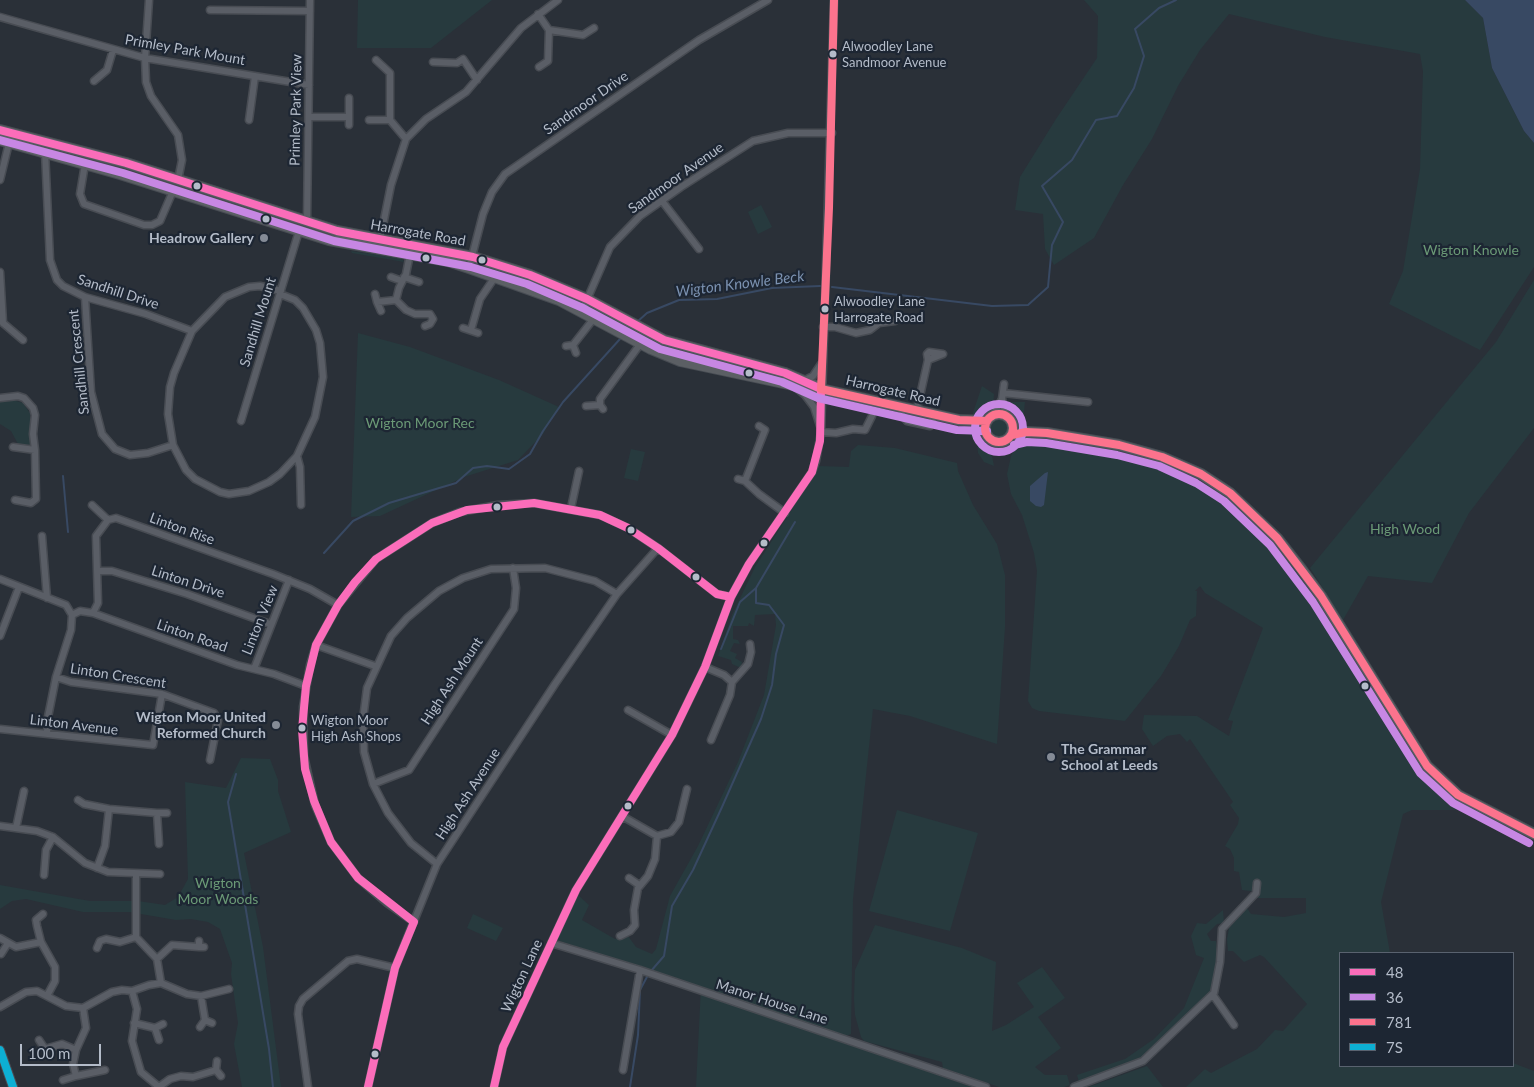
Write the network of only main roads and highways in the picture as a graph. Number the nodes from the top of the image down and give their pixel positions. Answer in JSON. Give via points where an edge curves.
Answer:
{"nodes":[{"id":1,"x":0,"y":130,"type":"edge"},
{"id":2,"x":4,"y":141,"type":"edge"},
{"id":3,"x":148,"y":170,"type":"junction"},
{"id":4,"x":178,"y":180,"type":"junction"},
{"id":5,"x":173,"y":191,"type":"junction"},
{"id":6,"x":203,"y":201,"type":"junction"},
{"id":7,"x":253,"y":204,"type":"junction"},
{"id":8,"x":307,"y":221,"type":"junction"},
{"id":9,"x":278,"y":224,"type":"junction"},
{"id":10,"x":345,"y":244,"type":"junction"},
{"id":11,"x":692,"y":349,"type":"junction"},
{"id":12,"x":696,"y":365,"type":"junction"},
{"id":13,"x":757,"y":371,"type":"junction"},
{"id":14,"x":821,"y":389,"type":"junction"},
{"id":15,"x":990,"y":418,"type":"junction"},
{"id":16,"x":958,"y":420,"type":"junction"},
{"id":17,"x":1013,"y":424,"type":"junction"},
{"id":18,"x":1047,"y":433,"type":"junction"},
{"id":19,"x":986,"y":434,"type":"junction"},
{"id":20,"x":1012,"y":435,"type":"junction"},
{"id":21,"x":1534,"y":834,"type":"edge"}],
"edges":[{"from":1,"to":3,"type":"highway","name":"Harrogate Road"},
{"from":2,"to":5,"type":"highway","name":"Harrogate Road"},
{"from":3,"to":4,"type":"highway","name":"Harrogate Road"},
{"from":3,"to":5,"type":"highway","via":[[147,179],[169,186]]},
{"from":4,"to":6,"type":"highway","via":[[204,192]]},
{"from":4,"to":7,"type":"highway","name":"Harrogate Road"},
{"from":5,"to":6,"type":"highway","name":"Harrogate Road"},
{"from":6,"to":9,"type":"highway","name":"Harrogate Road"},
{"from":7,"to":8,"type":"highway","name":"Harrogate Road"},
{"from":7,"to":9,"type":"highway","via":[[255,212],[273,218]]},
{"from":8,"to":10,"type":"highway","via":[[315,228],[341,236]]},
{"from":8,"to":11,"type":"highway","name":"Harrogate Road","via":[[380,240],[472,257],[530,275],[587,299],[664,340]]},
{"from":9,"to":10,"type":"highway","name":"Harrogate Road"},
{"from":10,"to":12,"type":"highway","name":"Harrogate Road","via":[[410,254],[495,277],[582,311],[641,343]]},
{"from":11,"to":12,"type":"highway","via":[[687,358]]},
{"from":11,"to":13,"type":"highway","name":"Harrogate Road"},
{"from":12,"to":13,"type":"highway","name":"Harrogate Road"},
{"from":13,"to":14,"type":"highway","name":"Harrogate Road","via":[[789,384]]},
{"from":13,"to":14,"type":"highway","name":"Harrogate Road","via":[[805,380]]},
{"from":14,"to":16,"type":"highway","name":"Harrogate Road"},
{"from":15,"to":16,"type":"highway","name":"Harrogate Road"},
{"from":15,"to":17,"type":"highway","via":[[1006,415]]},
{"from":15,"to":19,"type":"highway"},
{"from":16,"to":19,"type":"highway","name":"Harrogate Road"},
{"from":17,"to":18,"type":"highway"},
{"from":17,"to":20,"type":"highway"},
{"from":18,"to":20,"type":"highway"},
{"from":18,"to":21,"type":"highway","via":[[1119,445],[1162,457],[1201,474],[1230,493],[1278,538],[1312,583],[1427,766],[1458,795]]},
{"from":19,"to":20,"type":"highway","via":[[1001,442]]}]}
